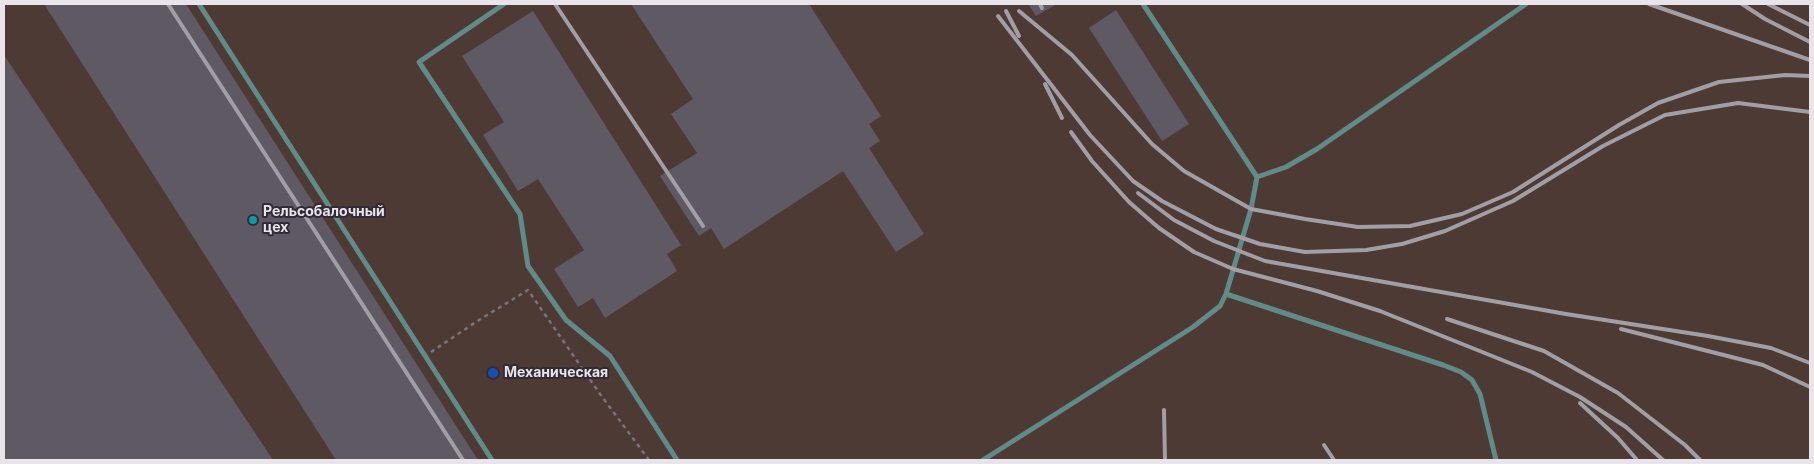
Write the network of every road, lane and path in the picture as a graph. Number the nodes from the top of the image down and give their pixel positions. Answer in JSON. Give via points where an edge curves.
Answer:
{"nodes":[{"id":1,"x":199,"y":4,"type":"edge"},
{"id":2,"x":504,"y":4,"type":"edge"},
{"id":3,"x":1143,"y":4,"type":"edge"},
{"id":4,"x":1526,"y":4,"type":"edge"},
{"id":5,"x":1257,"y":177,"type":"junction"},
{"id":6,"x":1226,"y":294,"type":"junction"},
{"id":7,"x":426,"y":356,"type":"junction"},
{"id":8,"x":492,"y":460,"type":"edge"},
{"id":9,"x":650,"y":460,"type":"edge"},
{"id":10,"x":677,"y":460,"type":"edge"},
{"id":11,"x":983,"y":460,"type":"edge"},
{"id":12,"x":1496,"y":460,"type":"edge"}],
"edges":[{"from":1,"to":7,"type":"lane"},
{"from":2,"to":10,"type":"lane","via":[[419,62],[520,214],[528,266],[566,320],[610,356]]},
{"from":3,"to":5,"type":"lane"},
{"from":4,"to":5,"type":"lane","via":[[1317,149],[1286,167]]},
{"from":5,"to":6,"type":"lane"},
{"from":6,"to":11,"type":"lane","via":[[1220,306],[1193,327]]},
{"from":6,"to":12,"type":"lane","via":[[1461,372],[1472,380],[1480,394]]},
{"from":7,"to":8,"type":"lane"},
{"from":7,"to":9,"type":"path","via":[[528,290]]}]}
